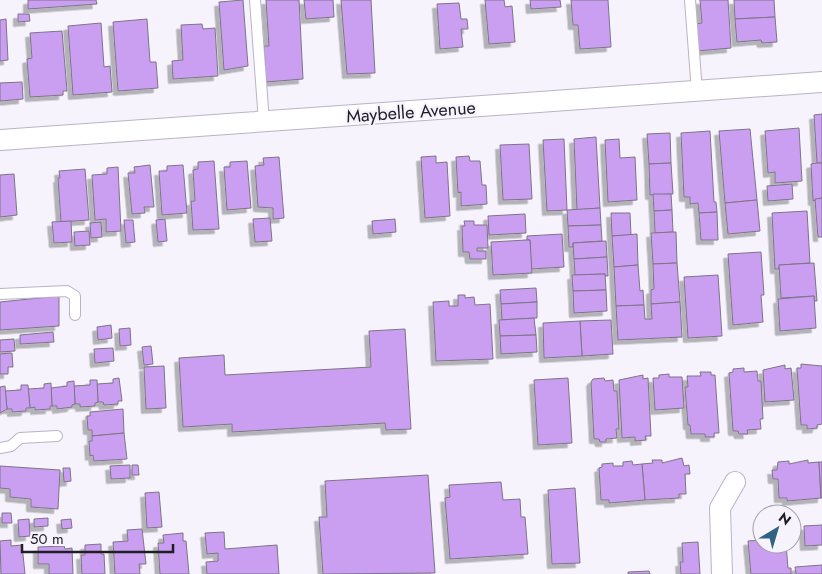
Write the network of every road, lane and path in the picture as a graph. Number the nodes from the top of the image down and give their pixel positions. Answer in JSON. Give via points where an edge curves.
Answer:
{"nodes":[{"id":1,"x":255,"y":0,"type":"edge"},
{"id":2,"x":690,"y":0,"type":"edge"},
{"id":3,"x":822,"y":82,"type":"edge"},
{"id":4,"x":697,"y":92,"type":"junction"},
{"id":5,"x":264,"y":122,"type":"junction"},
{"id":6,"x":0,"y":140,"type":"edge"},
{"id":7,"x":0,"y":294,"type":"edge"},
{"id":8,"x":76,"y":315,"type":"dead end"},
{"id":9,"x":57,"y":436,"type":"dead end"},
{"id":10,"x":0,"y":448,"type":"edge"},
{"id":11,"x":735,"y":482,"type":"dead end"},
{"id":12,"x":722,"y":574,"type":"edge"}],
"edges":[{"from":1,"to":5,"type":"lane"},
{"from":2,"to":4,"type":"lane"},
{"from":3,"to":4,"type":"street","name":"Maybelle Avenue"},
{"from":4,"to":5,"type":"street","name":"Maybelle Avenue"},
{"from":5,"to":6,"type":"street","name":"Maybelle Avenue"},
{"from":7,"to":8,"type":"lane","via":[[66,291],[75,296]]},
{"from":9,"to":10,"type":"lane","via":[[20,438],[11,446]]},
{"from":11,"to":12,"type":"street","via":[[720,508]]}]}
